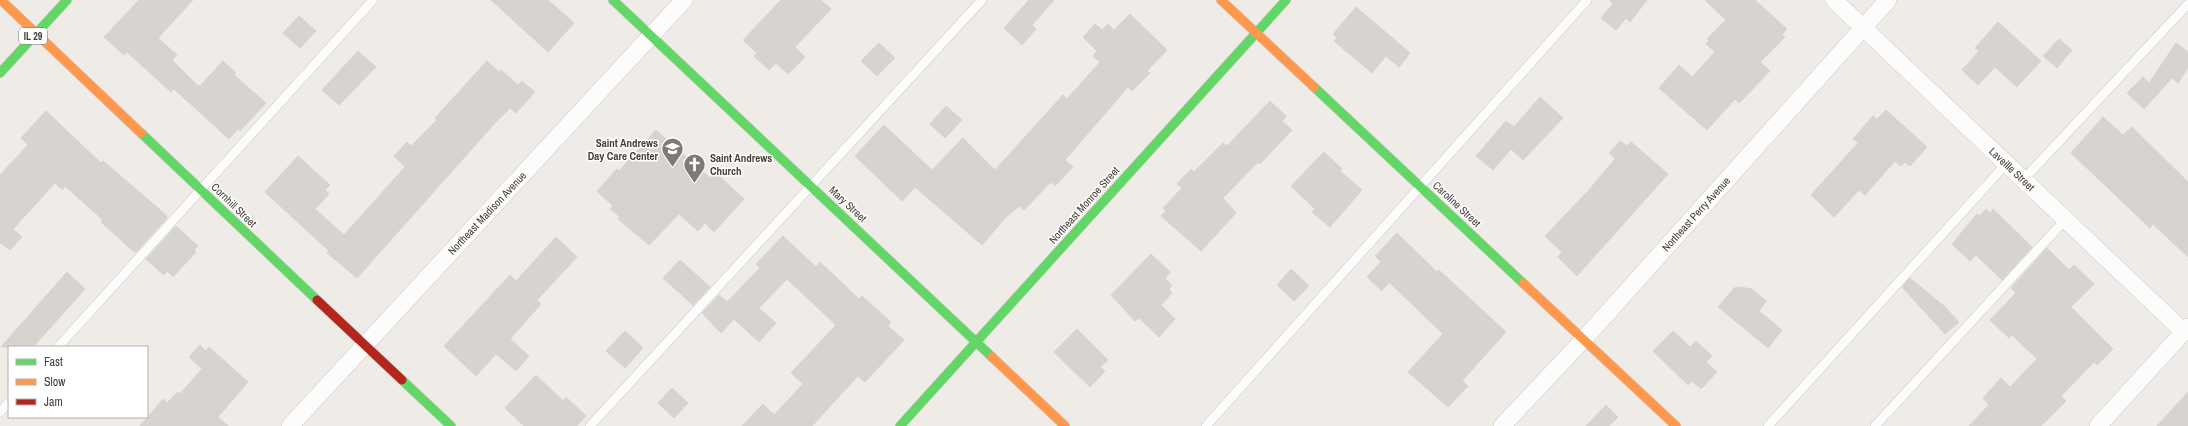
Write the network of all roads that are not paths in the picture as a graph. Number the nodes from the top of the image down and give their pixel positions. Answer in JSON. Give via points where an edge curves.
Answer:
{"nodes":[{"id":1,"x":1,"y":0,"type":"edge"},
{"id":2,"x":67,"y":0,"type":"edge"},
{"id":3,"x":372,"y":0,"type":"edge"},
{"id":4,"x":613,"y":0,"type":"edge"},
{"id":5,"x":684,"y":0,"type":"edge"},
{"id":6,"x":982,"y":0,"type":"edge"},
{"id":7,"x":1221,"y":0,"type":"edge"},
{"id":8,"x":1286,"y":0,"type":"edge"},
{"id":9,"x":1587,"y":0,"type":"edge"},
{"id":10,"x":1834,"y":0,"type":"edge"},
{"id":11,"x":1888,"y":0,"type":"edge"},
{"id":12,"x":2188,"y":4,"type":"edge"},
{"id":13,"x":1862,"y":28,"type":"junction"},
{"id":14,"x":36,"y":33,"type":"junction"},
{"id":15,"x":1256,"y":33,"type":"junction"},
{"id":16,"x":651,"y":35,"type":"junction"},
{"id":17,"x":0,"y":73,"type":"edge"},
{"id":18,"x":2006,"y":164,"type":"junction"},
{"id":19,"x":2023,"y":180,"type":"junction"},
{"id":20,"x":811,"y":185,"type":"junction"},
{"id":21,"x":1420,"y":185,"type":"junction"},
{"id":22,"x":200,"y":188,"type":"junction"},
{"id":23,"x":2065,"y":220,"type":"junction"},
{"id":24,"x":2187,"y":333,"type":"edge"},
{"id":25,"x":1584,"y":339,"type":"junction"},
{"id":26,"x":977,"y":342,"type":"junction"},
{"id":27,"x":364,"y":345,"type":"junction"},
{"id":28,"x":59,"y":346,"type":"edge"},
{"id":29,"x":8,"y":403,"type":"edge"},
{"id":30,"x":0,"y":412,"type":"edge"},
{"id":31,"x":290,"y":426,"type":"edge"},
{"id":32,"x":451,"y":426,"type":"edge"},
{"id":33,"x":590,"y":426,"type":"edge"},
{"id":34,"x":900,"y":426,"type":"edge"},
{"id":35,"x":1065,"y":426,"type":"edge"},
{"id":36,"x":1206,"y":426,"type":"edge"},
{"id":37,"x":1502,"y":426,"type":"edge"},
{"id":38,"x":1676,"y":426,"type":"edge"},
{"id":39,"x":1768,"y":426,"type":"edge"},
{"id":40,"x":1875,"y":426,"type":"edge"},
{"id":41,"x":2098,"y":426,"type":"edge"}],
"edges":[{"from":1,"to":14,"type":"street","name":"Cornhill Street"},
{"from":2,"to":14,"type":"street","number":"IL 29"},
{"from":3,"to":22,"type":"lane"},
{"from":4,"to":16,"type":"street","name":"Mary Street"},
{"from":5,"to":16,"type":"street","name":"Northeast Madison Avenue"},
{"from":6,"to":20,"type":"lane"},
{"from":7,"to":15,"type":"street","name":"Caroline Street"},
{"from":8,"to":15,"type":"street","name":"Northeast Monroe Street"},
{"from":9,"to":21,"type":"lane"},
{"from":10,"to":13,"type":"street","name":"Laveille Street"},
{"from":11,"to":13,"type":"street","name":"Northeast Perry Avenue"},
{"from":12,"to":19,"type":"lane"},
{"from":13,"to":18,"type":"street","name":"Laveille Street"},
{"from":13,"to":25,"type":"street","name":"Northeast Perry Avenue"},
{"from":14,"to":17,"type":"street","number":"IL 29"},
{"from":14,"to":22,"type":"street","name":"Cornhill Street"},
{"from":15,"to":21,"type":"street","name":"Caroline Street"},
{"from":15,"to":26,"type":"street","name":"Northeast Monroe Street"},
{"from":16,"to":20,"type":"street","name":"Mary Street"},
{"from":16,"to":27,"type":"street","name":"Northeast Madison Avenue"},
{"from":18,"to":19,"type":"street","name":"Laveille Street"},
{"from":18,"to":39,"type":"lane"},
{"from":19,"to":23,"type":"street","name":"Laveille Street"},
{"from":20,"to":26,"type":"street","name":"Mary Street"},
{"from":20,"to":33,"type":"lane"},
{"from":21,"to":25,"type":"street","name":"Caroline Street"},
{"from":21,"to":36,"type":"lane"},
{"from":22,"to":27,"type":"street","name":"Cornhill Street"},
{"from":22,"to":28,"type":"lane"},
{"from":23,"to":24,"type":"street","name":"Laveille Street"},
{"from":23,"to":40,"type":"lane"},
{"from":24,"to":41,"type":"street"},
{"from":25,"to":37,"type":"street","name":"Northeast Perry Avenue"},
{"from":25,"to":38,"type":"street","name":"Caroline Street"},
{"from":26,"to":34,"type":"street","name":"Northeast Monroe Street"},
{"from":26,"to":35,"type":"street","name":"Mary Street"},
{"from":27,"to":31,"type":"street","name":"Northeast Madison Avenue"},
{"from":27,"to":32,"type":"street","name":"Cornhill Street"},
{"from":29,"to":30,"type":"lane"}]}
